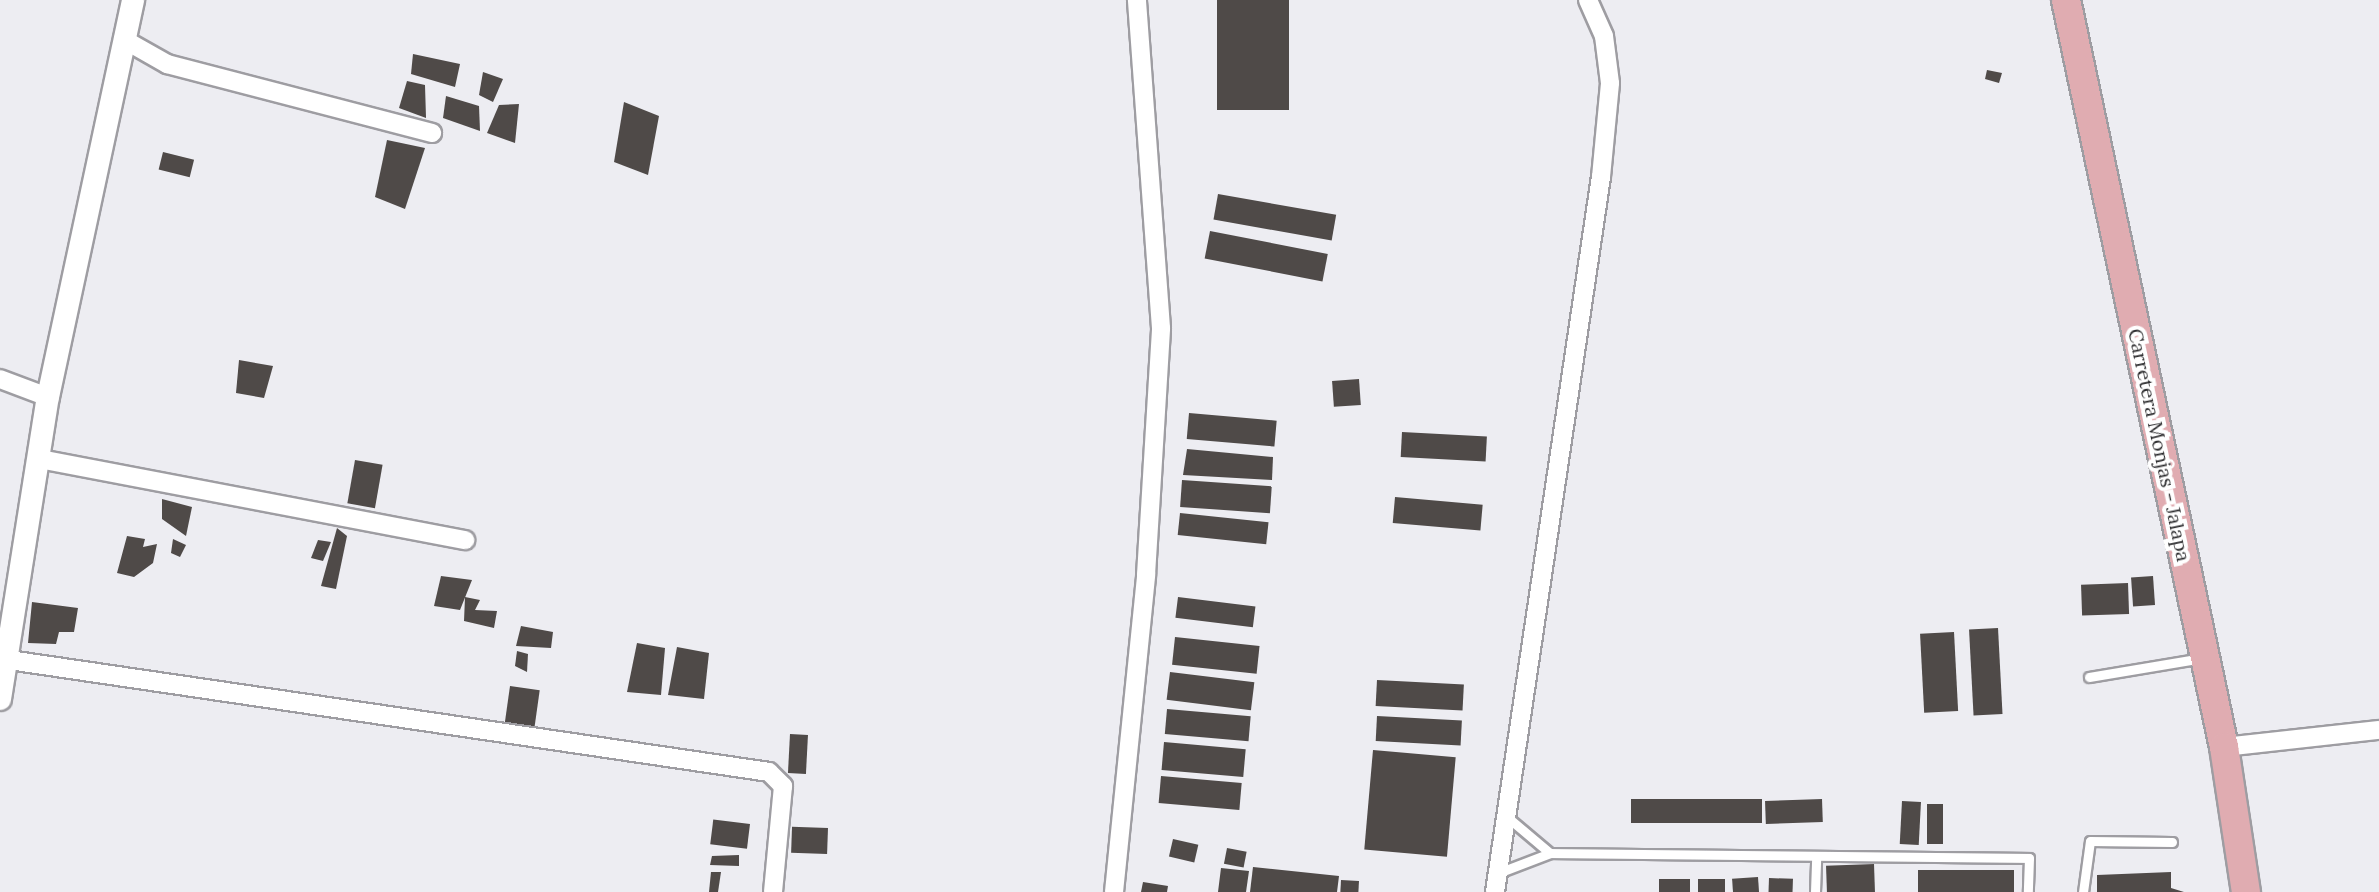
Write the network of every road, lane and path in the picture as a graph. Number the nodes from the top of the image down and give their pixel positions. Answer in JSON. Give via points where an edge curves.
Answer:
{"nodes":[{"id":1,"x":133,"y":0,"type":"edge"},
{"id":2,"x":1137,"y":0,"type":"edge"},
{"id":3,"x":1588,"y":0,"type":"edge"},
{"id":4,"x":2066,"y":0,"type":"edge"},
{"id":5,"x":123,"y":39,"type":"junction"},
{"id":6,"x":432,"y":133,"type":"dead end"},
{"id":7,"x":0,"y":379,"type":"edge"},
{"id":8,"x":48,"y":397,"type":"junction"},
{"id":9,"x":40,"y":459,"type":"junction"},
{"id":10,"x":465,"y":540,"type":"dead end"},
{"id":11,"x":2206,"y":658,"type":"junction"},
{"id":12,"x":9,"y":660,"type":"junction"},
{"id":13,"x":2089,"y":677,"type":"dead end"},
{"id":14,"x":0,"y":699,"type":"edge"},
{"id":15,"x":2379,"y":730,"type":"edge"},
{"id":16,"x":2224,"y":747,"type":"junction"},
{"id":17,"x":1502,"y":813,"type":"junction"},
{"id":18,"x":2172,"y":842,"type":"dead end"},
{"id":19,"x":1550,"y":853,"type":"junction"},
{"id":20,"x":1816,"y":857,"type":"junction"},
{"id":21,"x":1496,"y":883,"type":"edge"},
{"id":22,"x":773,"y":892,"type":"edge"},
{"id":23,"x":1114,"y":892,"type":"edge"},
{"id":24,"x":1815,"y":892,"type":"edge"},
{"id":25,"x":2028,"y":892,"type":"edge"},
{"id":26,"x":2083,"y":892,"type":"edge"},
{"id":27,"x":2246,"y":892,"type":"edge"}],
"edges":[{"from":1,"to":5,"type":"street"},
{"from":2,"to":23,"type":"street","via":[[1161,328],[1146,575]]},
{"from":3,"to":17,"type":"street","via":[[1604,36],[1610,83],[1601,177]]},
{"from":4,"to":11,"type":"main road","name":"Carretera Monjas - Jalapa"},
{"from":5,"to":6,"type":"street","via":[[180,68]]},
{"from":5,"to":8,"type":"street"},
{"from":7,"to":8,"type":"street"},
{"from":8,"to":9,"type":"street"},
{"from":9,"to":10,"type":"street"},
{"from":9,"to":12,"type":"street"},
{"from":11,"to":13,"type":"lane"},
{"from":11,"to":16,"type":"main road","name":"Carretera Monjas - Jalapa"},
{"from":12,"to":14,"type":"street"},
{"from":12,"to":22,"type":"street","via":[[769,772],[783,786]]},
{"from":15,"to":16,"type":"street"},
{"from":16,"to":27,"type":"main road","name":"Carretera Monjas - Jalapa"},
{"from":17,"to":19,"type":"lane"},
{"from":17,"to":21,"type":"street"},
{"from":18,"to":26,"type":"lane","via":[[2090,841]]},
{"from":19,"to":20,"type":"lane"},
{"from":19,"to":21,"type":"lane"},
{"from":20,"to":24,"type":"lane"},
{"from":20,"to":25,"type":"lane","via":[[2029,858]]}]}
